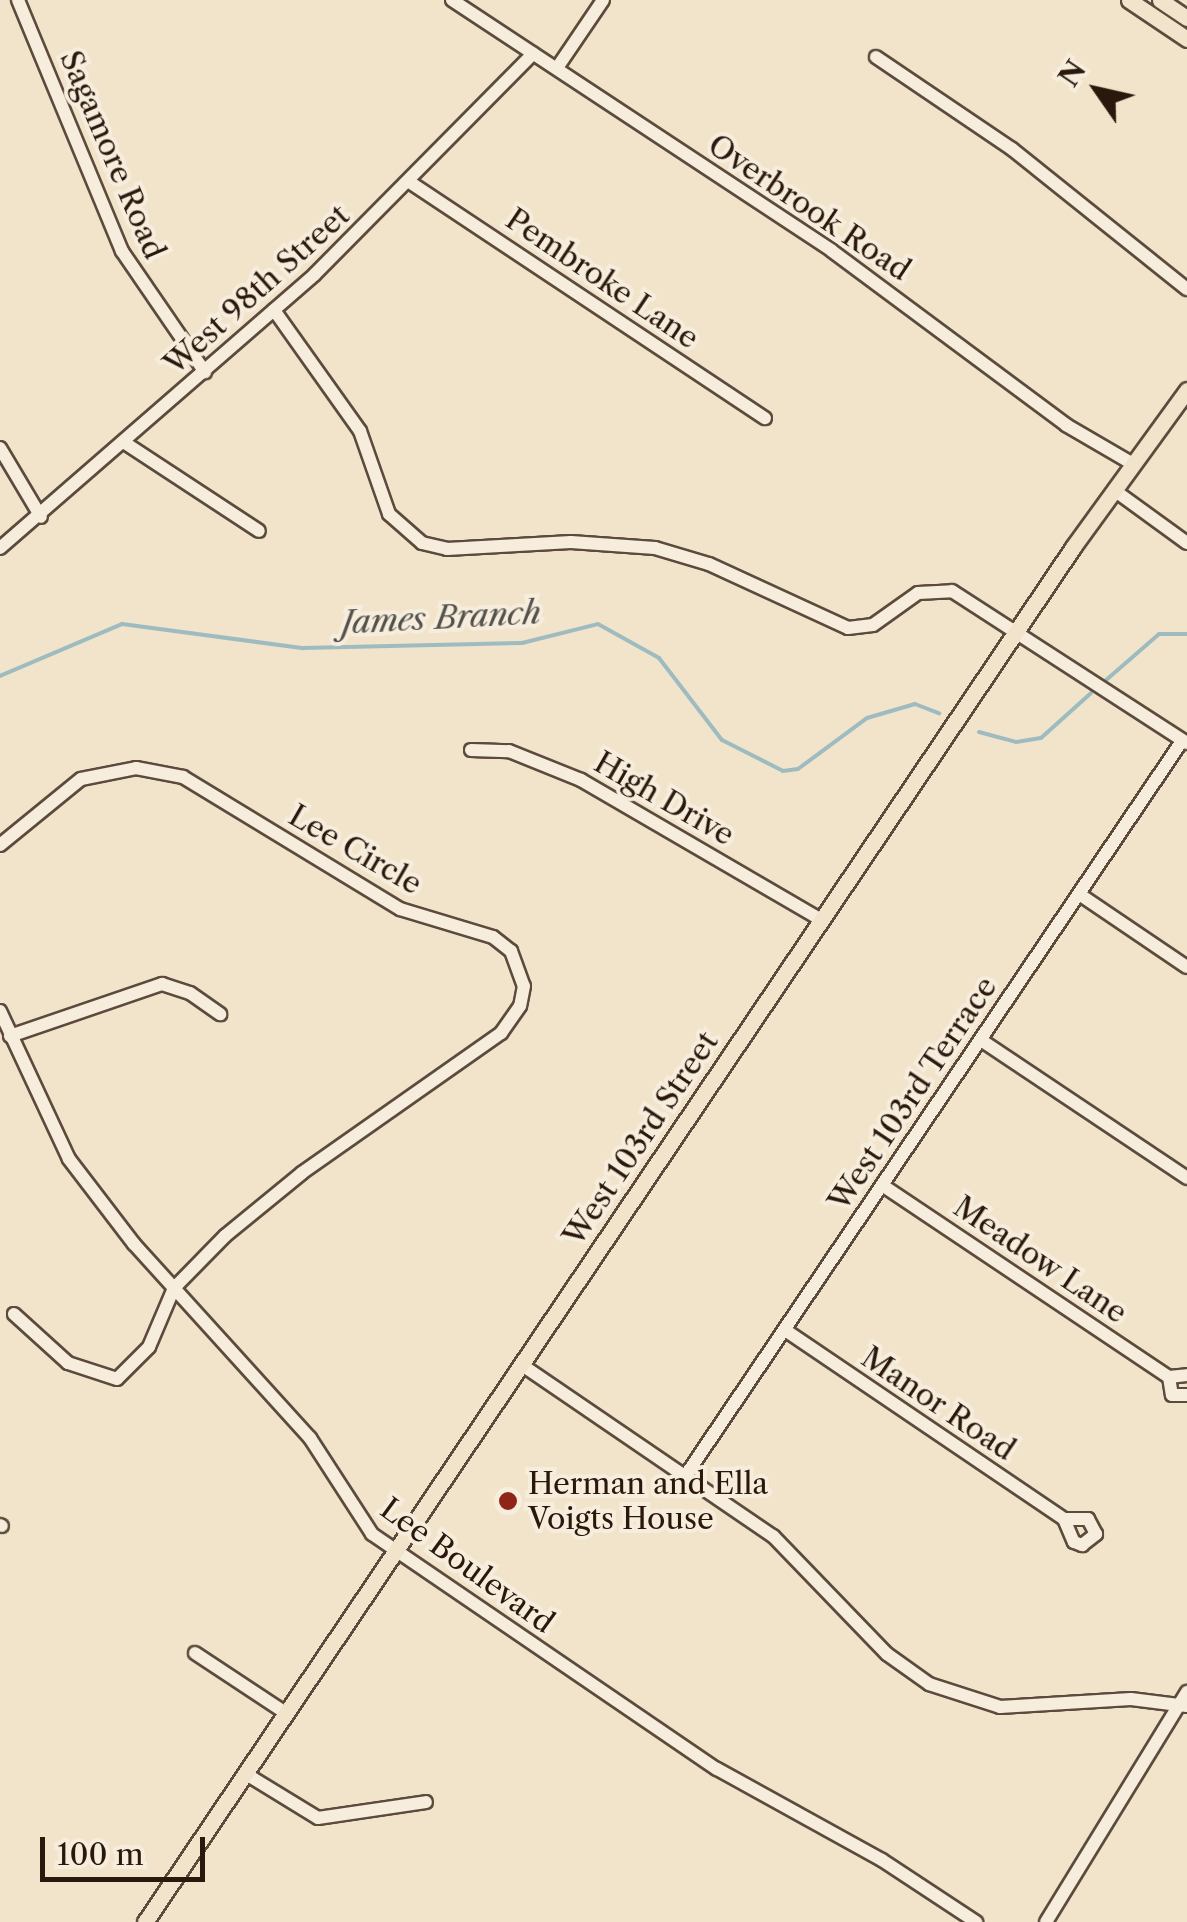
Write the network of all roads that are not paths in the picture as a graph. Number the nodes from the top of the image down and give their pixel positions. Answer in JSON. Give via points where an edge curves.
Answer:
{"nodes":[{"id":1,"x":18,"y":0,"type":"edge"},
{"id":2,"x":452,"y":0,"type":"edge"},
{"id":3,"x":603,"y":0,"type":"edge"},
{"id":4,"x":1130,"y":0,"type":"edge"},
{"id":5,"x":1160,"y":0,"type":"edge"},
{"id":6,"x":1187,"y":18,"type":"edge"},
{"id":7,"x":1187,"y":39,"type":"edge"},
{"id":8,"x":533,"y":54,"type":"junction"},
{"id":9,"x":876,"y":57,"type":"dead end"},
{"id":10,"x":557,"y":68,"type":"junction"},
{"id":11,"x":411,"y":183,"type":"junction"},
{"id":12,"x":1187,"y":289,"type":"edge"},
{"id":13,"x":274,"y":310,"type":"junction"},
{"id":14,"x":204,"y":372,"type":"junction"},
{"id":15,"x":1187,"y":390,"type":"edge"},
{"id":16,"x":764,"y":418,"type":"dead end"},
{"id":17,"x":124,"y":443,"type":"junction"},
{"id":18,"x":0,"y":448,"type":"edge"},
{"id":19,"x":1133,"y":464,"type":"junction"},
{"id":20,"x":1114,"y":490,"type":"junction"},
{"id":21,"x":40,"y":517,"type":"junction"},
{"id":22,"x":259,"y":531,"type":"dead end"},
{"id":23,"x":1187,"y":543,"type":"edge"},
{"id":24,"x":0,"y":548,"type":"edge"},
{"id":25,"x":1016,"y":632,"type":"junction"},
{"id":26,"x":1184,"y":742,"type":"edge"},
{"id":27,"x":471,"y":750,"type":"dead end"},
{"id":28,"x":0,"y":845,"type":"edge"},
{"id":29,"x":1079,"y":894,"type":"junction"},
{"id":30,"x":822,"y":920,"type":"junction"},
{"id":31,"x":1187,"y":966,"type":"edge"},
{"id":32,"x":0,"y":1012,"type":"edge"},
{"id":33,"x":220,"y":1014,"type":"dead end"},
{"id":34,"x":10,"y":1036,"type":"junction"},
{"id":35,"x":980,"y":1040,"type":"junction"},
{"id":36,"x":1187,"y":1178,"type":"edge"},
{"id":37,"x":882,"y":1185,"type":"junction"},
{"id":38,"x":174,"y":1288,"type":"junction"},
{"id":39,"x":14,"y":1314,"type":"dead end"},
{"id":40,"x":785,"y":1330,"type":"junction"},
{"id":41,"x":522,"y":1364,"type":"junction"},
{"id":42,"x":1187,"y":1375,"type":"edge"},
{"id":43,"x":1169,"y":1377,"type":"junction"},
{"id":44,"x":1187,"y":1395,"type":"edge"},
{"id":45,"x":686,"y":1475,"type":"junction"},
{"id":46,"x":1064,"y":1519,"type":"dead end"},
{"id":47,"x":396,"y":1551,"type":"junction"},
{"id":48,"x":194,"y":1653,"type":"dead end"},
{"id":49,"x":1187,"y":1692,"type":"edge"},
{"id":50,"x":1183,"y":1705,"type":"edge"},
{"id":51,"x":286,"y":1714,"type":"junction"},
{"id":52,"x":246,"y":1774,"type":"junction"},
{"id":53,"x":426,"y":1802,"type":"dead end"},
{"id":54,"x":150,"y":1920,"type":"edge"},
{"id":55,"x":976,"y":1922,"type":"edge"},
{"id":56,"x":1046,"y":1922,"type":"edge"}],
"edges":[{"from":1,"to":14,"type":"street","name":"Sagamore Road","via":[[122,250]]},
{"from":2,"to":8,"type":"street","name":"Overbrook Road"},
{"from":3,"to":10,"type":"street"},
{"from":4,"to":7,"type":"main road"},
{"from":5,"to":6,"type":"main road"},
{"from":8,"to":10,"type":"street","name":"Overbrook Road"},
{"from":8,"to":11,"type":"street","name":"West 98th Street"},
{"from":9,"to":12,"type":"street","via":[[1012,149]]},
{"from":10,"to":19,"type":"street","name":"Overbrook Road","via":[[832,251],[1080,434]]},
{"from":11,"to":13,"type":"street","name":"West 98th Street"},
{"from":11,"to":16,"type":"street","name":"Pembroke Lane"},
{"from":13,"to":14,"type":"street","name":"West 98th Street"},
{"from":13,"to":25,"type":"street","via":[[360,431],[389,514],[422,543],[447,549],[571,542],[654,548],[709,564],[848,628],[873,625],[918,593],[952,591]]},
{"from":14,"to":17,"type":"street","name":"West 98th Street"},
{"from":15,"to":19,"type":"main road","name":"West 103rd Street"},
{"from":17,"to":21,"type":"street","name":"West 98th Street"},
{"from":17,"to":22,"type":"street"},
{"from":18,"to":21,"type":"street"},
{"from":19,"to":20,"type":"main road","name":"West 103rd Street"},
{"from":20,"to":23,"type":"street"},
{"from":20,"to":25,"type":"main road","name":"West 103rd Street"},
{"from":21,"to":24,"type":"street","name":"West 98th Street"},
{"from":25,"to":26,"type":"street"},
{"from":25,"to":30,"type":"main road","name":"West 103rd Street"},
{"from":26,"to":29,"type":"street","name":"West 103rd Terrace"},
{"from":27,"to":30,"type":"street","name":"High Drive","via":[[509,750],[581,780]]},
{"from":28,"to":38,"type":"street","name":"Lee Circle","via":[[80,780],[157,770],[198,784],[400,910],[493,937],[518,964],[520,1006],[501,1033],[262,1203]]},
{"from":29,"to":31,"type":"street"},
{"from":29,"to":35,"type":"street","name":"West 103rd Terrace"},
{"from":30,"to":41,"type":"main road","name":"West 103rd Street"},
{"from":32,"to":34,"type":"street","name":"Lee Boulevard"},
{"from":33,"to":34,"type":"street","via":[[162,984]]},
{"from":34,"to":38,"type":"street","name":"Lee Boulevard","via":[[69,1158]]},
{"from":35,"to":36,"type":"street"},
{"from":35,"to":37,"type":"street","name":"West 103rd Terrace"},
{"from":37,"to":40,"type":"street","name":"West 103rd Terrace"},
{"from":37,"to":43,"type":"street","name":"Meadow Lane"},
{"from":38,"to":39,"type":"street","via":[[149,1348],[117,1379],[68,1363]]},
{"from":38,"to":47,"type":"street","name":"Lee Boulevard","via":[[310,1438],[361,1524]]},
{"from":40,"to":45,"type":"street","name":"West 103rd Terrace"},
{"from":40,"to":46,"type":"street","name":"Manor Road"},
{"from":41,"to":45,"type":"street"},
{"from":41,"to":47,"type":"main road","name":"West 103rd Street"},
{"from":42,"to":43,"type":"street"},
{"from":43,"to":44,"type":"street","name":"Meadow Lane","via":[[1172,1395]]},
{"from":45,"to":50,"type":"street","via":[[773,1536],[887,1654],[929,1684],[1000,1706],[1130,1699]]},
{"from":47,"to":51,"type":"main road","name":"West 103rd Street"},
{"from":47,"to":55,"type":"street","name":"Lee Boulevard","via":[[717,1768],[882,1860]]},
{"from":48,"to":51,"type":"street"},
{"from":49,"to":50,"type":"street"},
{"from":50,"to":56,"type":"street"},
{"from":51,"to":52,"type":"main road","name":"West 103rd Street"},
{"from":52,"to":53,"type":"street","via":[[318,1818]]},
{"from":52,"to":54,"type":"main road","name":"West 103rd Street"}]}
